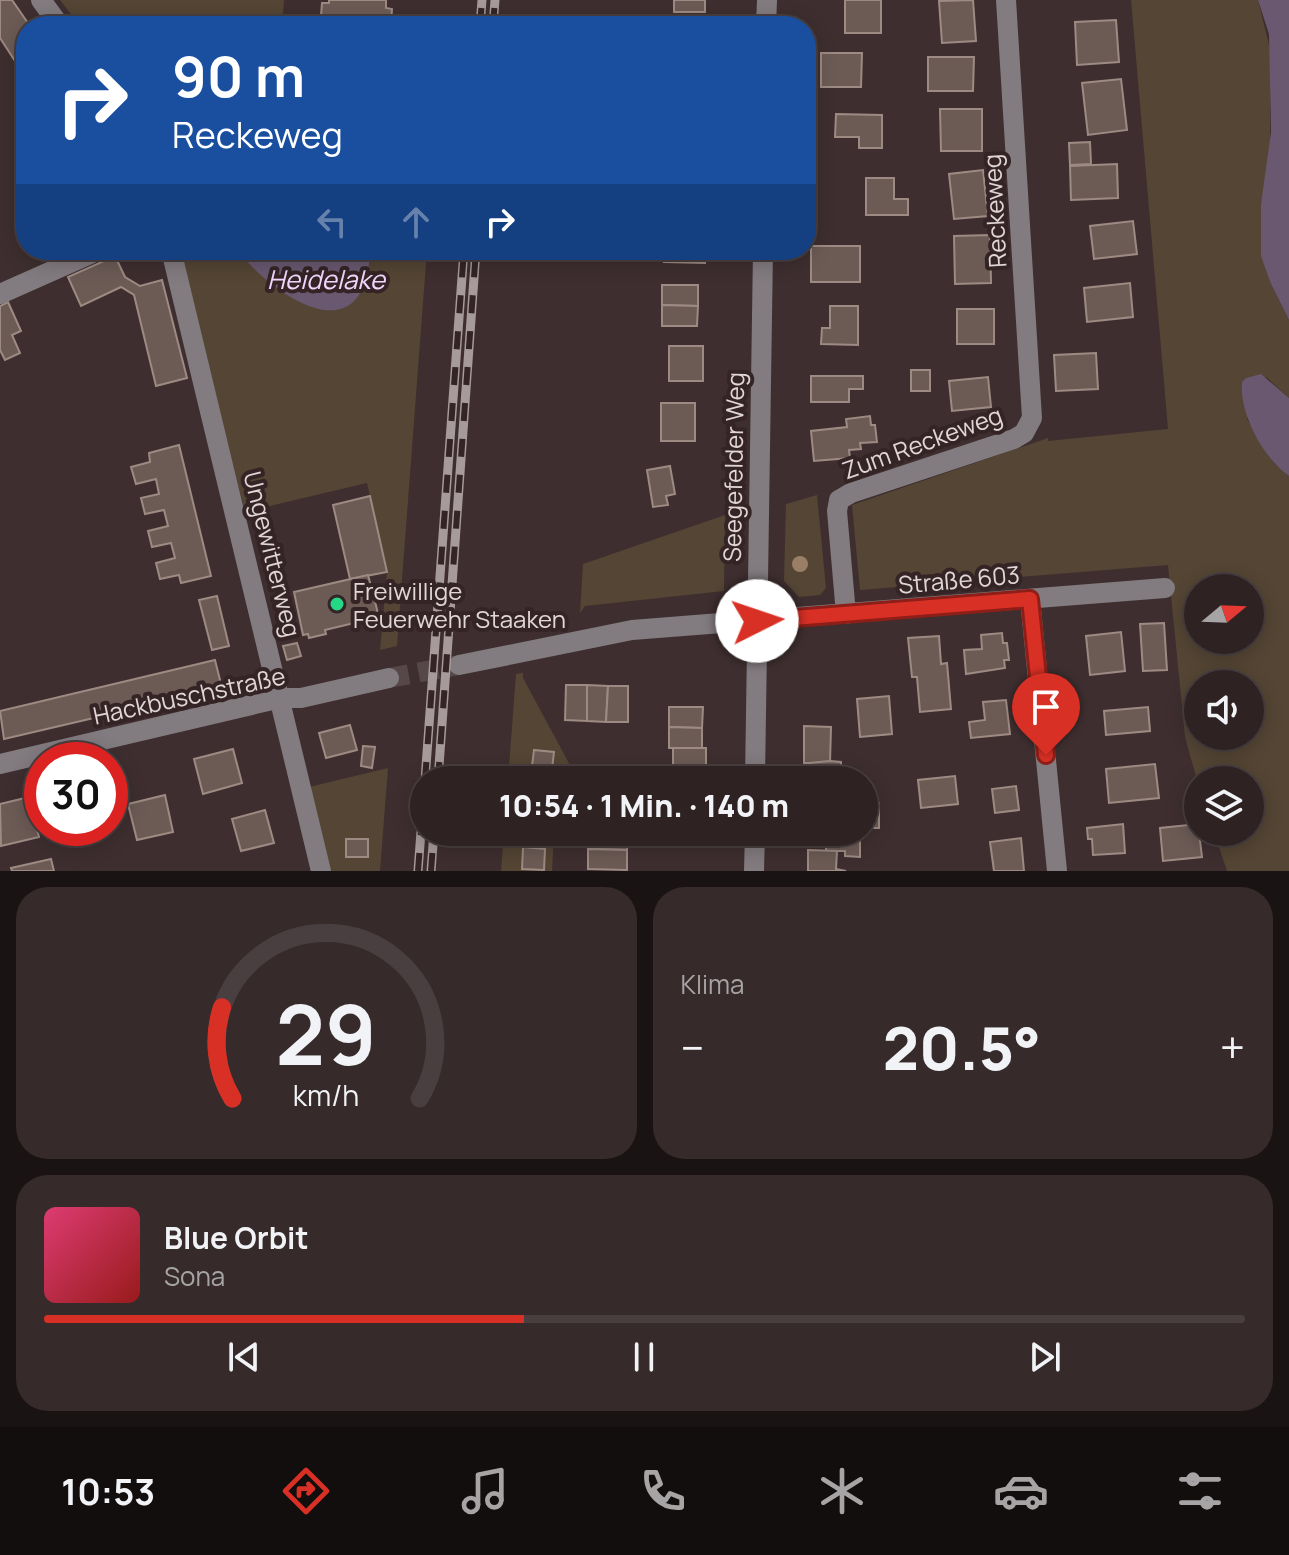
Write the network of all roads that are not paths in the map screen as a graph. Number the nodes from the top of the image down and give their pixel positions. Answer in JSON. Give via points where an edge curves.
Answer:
{"nodes":[{"id":1,"x":1006,"y":0,"type":"edge"},
{"id":2,"x":76,"y":260,"type":"edge"},
{"id":3,"x":173,"y":260,"type":"edge"},
{"id":4,"x":763,"y":260,"type":"edge"},
{"id":5,"x":0,"y":294,"type":"edge"},
{"id":6,"x":1032,"y":418,"type":"joint"},
{"id":7,"x":1165,"y":588,"type":"dead end"},
{"id":8,"x":1030,"y":599,"type":"junction"},
{"id":9,"x":846,"y":614,"type":"junction"},
{"id":10,"x":757,"y":621,"type":"junction"},
{"id":11,"x":459,"y":665,"type":"tunnel mouth"},
{"id":12,"x":389,"y":678,"type":"tunnel mouth"},
{"id":13,"x":281,"y":698,"type":"junction"},
{"id":14,"x":0,"y":764,"type":"edge"},
{"id":15,"x":755,"y":766,"type":"edge"},
{"id":16,"x":755,"y":846,"type":"edge"},
{"id":17,"x":321,"y":871,"type":"edge"},
{"id":18,"x":754,"y":871,"type":"edge"},
{"id":19,"x":1057,"y":871,"type":"edge"}],
"edges":[{"from":1,"to":6,"type":"street","name":"Reckeweg"},
{"from":2,"to":5,"type":"street"},
{"from":3,"to":13,"type":"street","name":"Ungewitterweg"},
{"from":4,"to":10,"type":"street","name":"Seegefelder Weg"},
{"from":6,"to":9,"type":"street","name":"Zum Reckeweg","via":[[1014,439],[839,500]]},
{"from":7,"to":8,"type":"street","name":"Straße 603"},
{"from":8,"to":9,"type":"street","name":"Straße 603"},
{"from":8,"to":19,"type":"street"},
{"from":9,"to":10,"type":"street","name":"Straße 603"},
{"from":10,"to":11,"type":"street","via":[[632,630]]},
{"from":10,"to":15,"type":"street","name":"Seegefelder Weg"},
{"from":12,"to":13,"type":"street","name":"Hackbuschstraße"},
{"from":13,"to":14,"type":"street","name":"Hackbuschstraße"},
{"from":13,"to":17,"type":"street","name":"Ungewitterweg"},
{"from":16,"to":18,"type":"street"}]}
